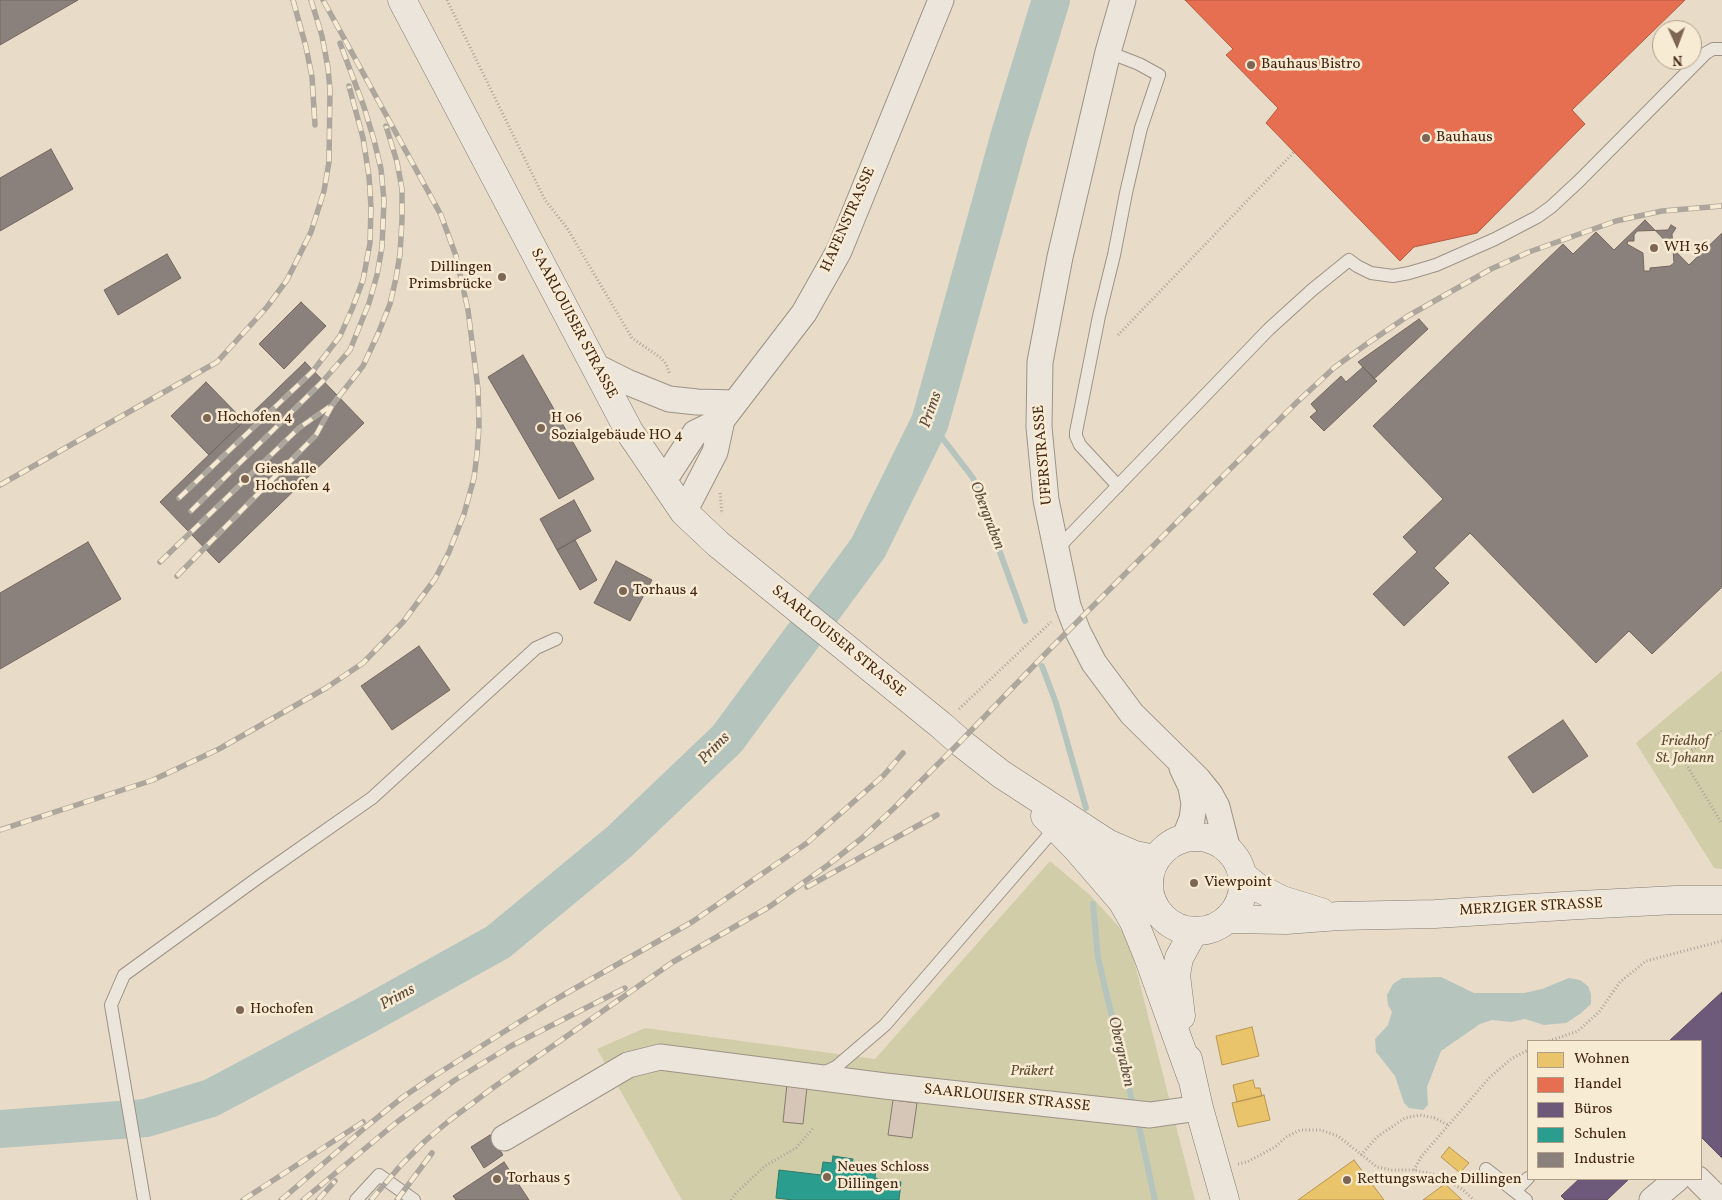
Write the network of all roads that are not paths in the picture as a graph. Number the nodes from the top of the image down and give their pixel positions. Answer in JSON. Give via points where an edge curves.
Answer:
{"nodes":[{"id":1,"x":402,"y":0,"type":"edge"},
{"id":2,"x":423,"y":0,"type":"edge"},
{"id":3,"x":941,"y":0,"type":"edge"},
{"id":4,"x":1123,"y":0,"type":"edge"},
{"id":5,"x":418,"y":31,"type":"junction"},
{"id":6,"x":1722,"y":49,"type":"edge"},
{"id":7,"x":1108,"y":52,"type":"junction"},
{"id":8,"x":595,"y":366,"type":"junction"},
{"id":9,"x":729,"y":411,"type":"junction"},
{"id":10,"x":663,"y":482,"type":"junction"},
{"id":11,"x":1118,"y":486,"type":"junction"},
{"id":12,"x":684,"y":512,"type":"junction"},
{"id":13,"x":1056,"y":550,"type":"junction"},
{"id":14,"x":556,"y":639,"type":"dead end"},
{"id":15,"x":1178,"y":760,"type":"junction"},
{"id":16,"x":1001,"y":774,"type":"junction"},
{"id":17,"x":1030,"y":800,"type":"junction"},
{"id":18,"x":1056,"y":827,"type":"junction"},
{"id":19,"x":1184,"y":839,"type":"junction"},
{"id":20,"x":1228,"y":850,"type":"junction"},
{"id":21,"x":1155,"y":859,"type":"junction"},
{"id":22,"x":1242,"y":876,"type":"junction"},
{"id":23,"x":1149,"y":893,"type":"junction"},
{"id":24,"x":1722,"y":900,"type":"edge"},
{"id":25,"x":1339,"y":916,"type":"junction"},
{"id":26,"x":1227,"y":919,"type":"junction"},
{"id":27,"x":1183,"y":928,"type":"junction"},
{"id":28,"x":816,"y":1076,"type":"junction"},
{"id":29,"x":1191,"y":1076,"type":"junction"},
{"id":30,"x":1199,"y":1108,"type":"junction"},
{"id":31,"x":504,"y":1138,"type":"dead end"},
{"id":32,"x":1486,"y":1169,"type":"dead end"},
{"id":33,"x":1527,"y":1179,"type":"edge"},
{"id":34,"x":1676,"y":1180,"type":"edge"},
{"id":35,"x":1699,"y":1180,"type":"edge"},
{"id":36,"x":1515,"y":1191,"type":"junction"},
{"id":37,"x":144,"y":1200,"type":"edge"},
{"id":38,"x":356,"y":1200,"type":"edge"},
{"id":39,"x":414,"y":1200,"type":"edge"},
{"id":40,"x":1225,"y":1200,"type":"edge"},
{"id":41,"x":1526,"y":1200,"type":"edge"},
{"id":42,"x":1652,"y":1200,"type":"edge"},
{"id":43,"x":1719,"y":1200,"type":"edge"}],
"edges":[{"from":1,"to":5,"type":"main road","name":"SAARLOUISER STRASSE"},
{"from":2,"to":5,"type":"main road"},
{"from":3,"to":9,"type":"street","name":"HAFENSTRASSE","via":[[839,251],[804,313]]},
{"from":4,"to":7,"type":"street","name":"UFERSTRASSE"},
{"from":5,"to":8,"type":"main road","name":"SAARLOUISER STRASSE"},
{"from":6,"to":11,"type":"lane","via":[[1706,53],[1572,187],[1530,221],[1409,274],[1371,273],[1349,260],[1269,329]]},
{"from":7,"to":11,"type":"lane","via":[[1159,75],[1141,128],[1076,432],[1080,445]]},
{"from":7,"to":13,"type":"street","name":"UFERSTRASSE","via":[[1060,257],[1040,362],[1039,427],[1046,500]]},
{"from":8,"to":9,"type":"street","via":[[669,399],[697,402]]},
{"from":8,"to":10,"type":"main road","name":"SAARLOUISER STRASSE","via":[[629,431]]},
{"from":9,"to":10,"type":"street","name":"HAFENSTRASSE","via":[[695,433]]},
{"from":9,"to":12,"type":"street","name":"HAFENSTRASSE","via":[[715,452]]},
{"from":10,"to":12,"type":"main road","name":"SAARLOUISER STRASSE"},
{"from":11,"to":13,"type":"lane"},
{"from":12,"to":16,"type":"main road","name":"SAARLOUISER STRASSE","via":[[720,531],[932,718]]},
{"from":13,"to":15,"type":"street","name":"UFERSTRASSE","via":[[1068,606],[1094,663],[1132,714]]},
{"from":14,"to":37,"type":"lane","via":[[536,648],[372,798],[124,975],[111,1005]]},
{"from":15,"to":19,"type":"street","name":"UFERSTRASSE","via":[[1191,787],[1194,804]]},
{"from":15,"to":20,"type":"street","name":"UFERSTRASSE","via":[[1210,794],[1217,807]]},
{"from":16,"to":17,"type":"main road","name":"SAARLOUISER STRASSE"},
{"from":16,"to":21,"type":"main road","name":"SAARLOUISER STRASSE","via":[[1107,843],[1136,856]]},
{"from":17,"to":18,"type":"main road","name":"SAARLOUISER STRASSE"},
{"from":17,"to":23,"type":"main road","name":"SAARLOUISER STRASSE"},
{"from":18,"to":28,"type":"lane","via":[[885,1025],[836,1067]]},
{"from":18,"to":29,"type":"main road","name":"SAARLOUISER STRASSE","via":[[1122,901],[1134,922]]},
{"from":19,"to":20,"type":"main road","via":[[1212,840]]},
{"from":19,"to":21,"type":"main road","via":[[1173,843]]},
{"from":20,"to":22,"type":"main road"},
{"from":21,"to":23,"type":"main road"},
{"from":22,"to":25,"type":"main road","name":"MERZIGER STRASSE","via":[[1282,900]]},
{"from":22,"to":26,"type":"main road","via":[[1242,892]]},
{"from":23,"to":27,"type":"main road","via":[[1155,908],[1166,921]]},
{"from":24,"to":25,"type":"main road","name":"MERZIGER STRASSE"},
{"from":25,"to":26,"type":"main road","name":"MERZIGER STRASSE","via":[[1286,920]]},
{"from":26,"to":27,"type":"main road","via":[[1206,930]]},
{"from":27,"to":29,"type":"main road","name":"SAARLOUISER STRASSE","via":[[1176,975]]},
{"from":28,"to":30,"type":"street","name":"SAARLOUISER STRASSE","via":[[1150,1115]]},
{"from":28,"to":31,"type":"street","name":"SAARLOUISER STRASSE","via":[[660,1057],[628,1065]]},
{"from":29,"to":30,"type":"main road","name":"SAARLOUISER STRASSE"},
{"from":30,"to":40,"type":"main road","name":"SAARLOUISER STRASSE"},
{"from":32,"to":36,"type":"lane"},
{"from":33,"to":36,"type":"lane"},
{"from":34,"to":42,"type":"street"},
{"from":35,"to":43,"type":"street"},
{"from":36,"to":41,"type":"lane"},
{"from":38,"to":39,"type":"lane","via":[[379,1175]]}]}
